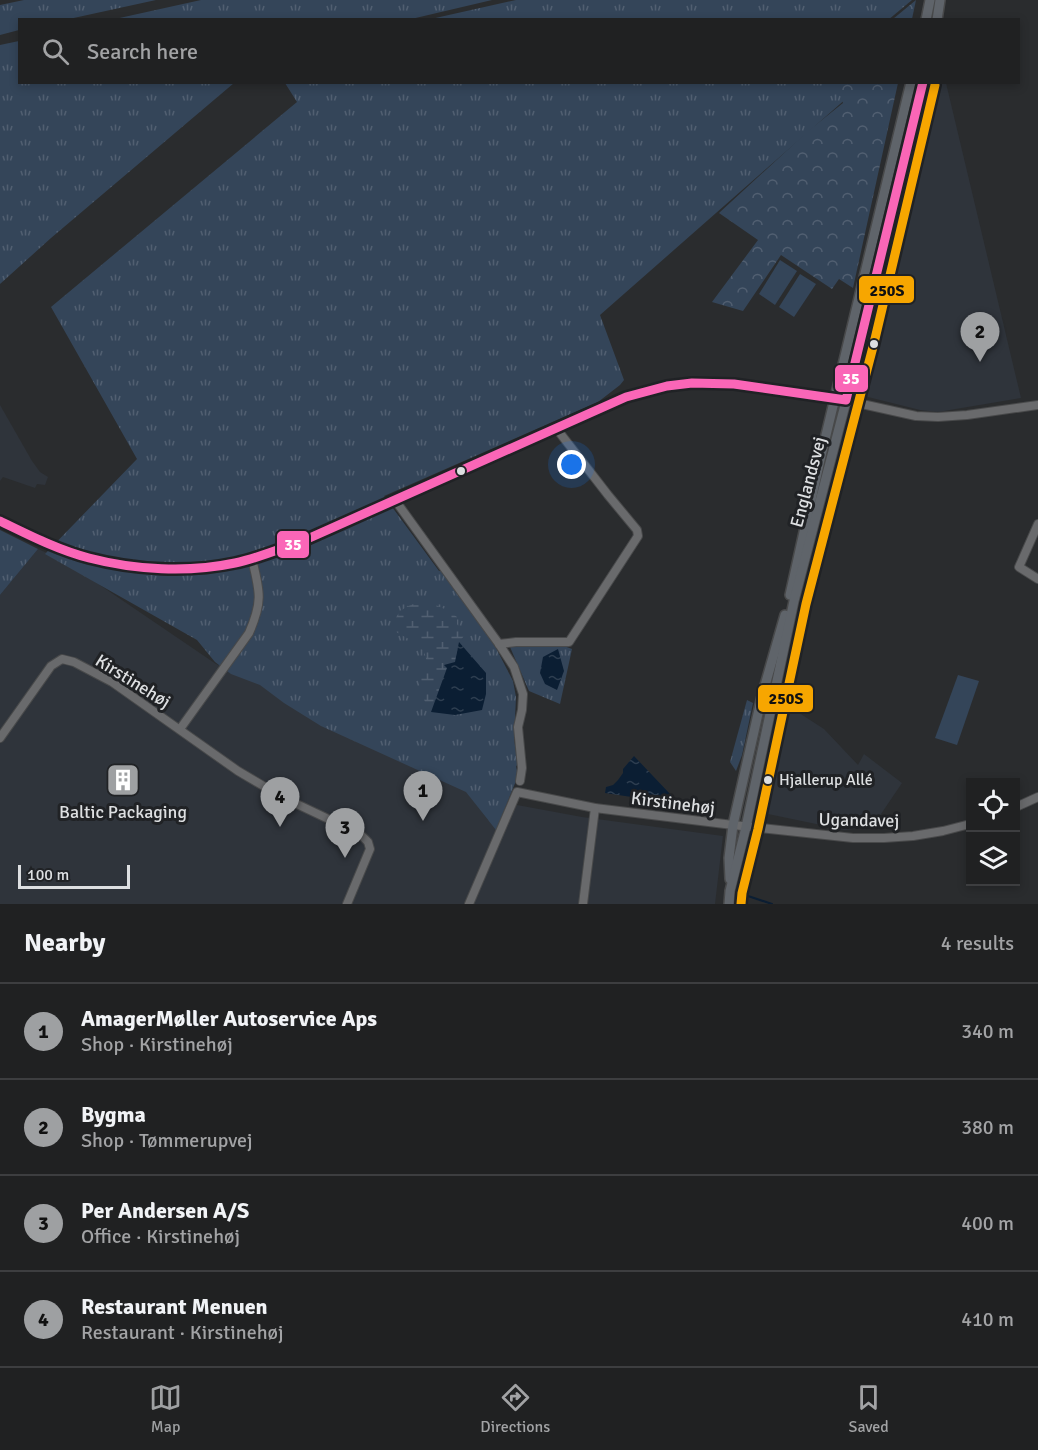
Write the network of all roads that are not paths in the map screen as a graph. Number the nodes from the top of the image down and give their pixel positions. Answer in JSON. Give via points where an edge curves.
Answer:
{"nodes":[{"id":1,"x":930,"y":0,"type":"edge"},
{"id":2,"x":940,"y":0,"type":"edge"},
{"id":3,"x":926,"y":18,"type":"edge"},
{"id":4,"x":937,"y":18,"type":"edge"},
{"id":5,"x":911,"y":84,"type":"edge"},
{"id":6,"x":923,"y":84,"type":"edge"},
{"id":7,"x":835,"y":398,"type":"junction"},
{"id":8,"x":846,"y":400,"type":"junction"},
{"id":9,"x":1038,"y":406,"type":"edge"},
{"id":10,"x":556,"y":428,"type":"junction"},
{"id":11,"x":394,"y":500,"type":"junction"},
{"id":12,"x":0,"y":521,"type":"edge"},
{"id":13,"x":1038,"y":524,"type":"edge"},
{"id":14,"x":252,"y":559,"type":"junction"},
{"id":15,"x":1038,"y":579,"type":"edge"},
{"id":16,"x":499,"y":644,"type":"junction"},
{"id":17,"x":180,"y":729,"type":"junction"},
{"id":18,"x":0,"y":738,"type":"edge"},
{"id":19,"x":520,"y":781,"type":"dead end"},
{"id":20,"x":1038,"y":797,"type":"edge"},
{"id":21,"x":1020,"y":805,"type":"edge"},
{"id":22,"x":595,"y":808,"type":"junction"},
{"id":23,"x":733,"y":825,"type":"junction"},
{"id":24,"x":966,"y":825,"type":"edge"},
{"id":25,"x":746,"y":827,"type":"junction"},
{"id":26,"x":730,"y":891,"type":"junction"},
{"id":27,"x":347,"y":904,"type":"edge"},
{"id":28,"x":469,"y":904,"type":"edge"},
{"id":29,"x":583,"y":904,"type":"edge"},
{"id":30,"x":729,"y":904,"type":"edge"}],
"edges":[{"from":1,"to":3,"type":"main road"},
{"from":2,"to":4,"type":"main road"},
{"from":5,"to":7,"type":"main road","name":"Englandsvej"},
{"from":6,"to":8,"type":"main road","name":"Englandsvej"},
{"from":7,"to":8,"type":"street"},
{"from":7,"to":10,"type":"street","via":[[734,384],[692,383],[626,397]]},
{"from":7,"to":23,"type":"main road","name":"Englandsvej"},
{"from":8,"to":9,"type":"street","via":[[916,416],[938,417]]},
{"from":8,"to":25,"type":"main road","name":"Englandsvej","via":[[794,601]]},
{"from":10,"to":11,"type":"street"},
{"from":10,"to":16,"type":"street","via":[[639,536],[569,642]]},
{"from":11,"to":14,"type":"street"},
{"from":11,"to":16,"type":"street"},
{"from":12,"to":14,"type":"street","via":[[68,551],[127,566],[191,568]]},
{"from":13,"to":15,"type":"street","via":[[1019,567]]},
{"from":14,"to":17,"type":"street","name":"Kirstinehøj","via":[[259,589],[256,618]]},
{"from":16,"to":19,"type":"street","via":[[514,667],[523,694],[518,728]]},
{"from":17,"to":18,"type":"street","name":"Kirstinehøj","via":[[112,682],[62,659],[51,666]]},
{"from":17,"to":27,"type":"street","name":"Kirstinehøj","via":[[282,797],[364,837],[370,849]]},
{"from":20,"to":21,"type":"street"},
{"from":22,"to":23,"type":"street","name":"Kirstinehøj"},
{"from":22,"to":28,"type":"street","name":"Kirstinehøj","via":[[517,792]]},
{"from":22,"to":29,"type":"street"},
{"from":23,"to":25,"type":"street","name":"Kirstinehøj"},
{"from":23,"to":26,"type":"main road","name":"Englandsvej"},
{"from":24,"to":25,"type":"street","name":"Ugandavej","via":[[884,838]]},
{"from":25,"to":26,"type":"main road","name":"Englandsvej"},
{"from":26,"to":30,"type":"main road","name":"Englandsvej"}]}
